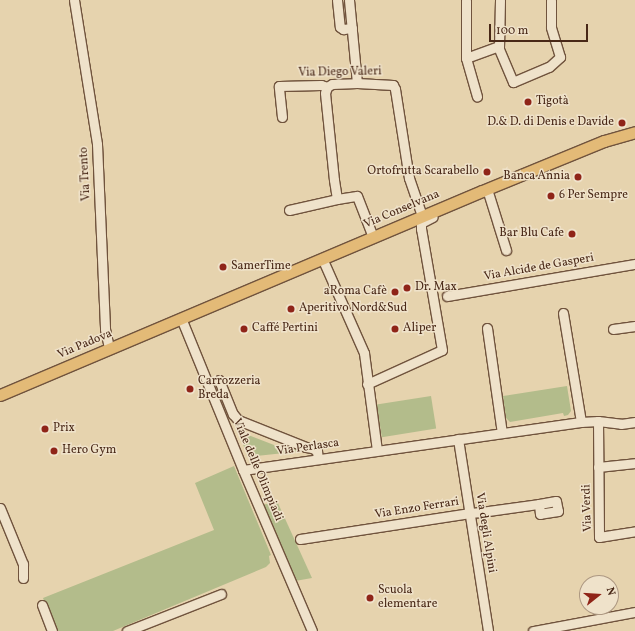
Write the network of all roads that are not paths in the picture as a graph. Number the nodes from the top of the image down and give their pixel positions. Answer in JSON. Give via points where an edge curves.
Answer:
{"nodes":[{"id":1,"x":74,"y":0,"type":"edge"},
{"id":2,"x":337,"y":0,"type":"edge"},
{"id":3,"x":349,"y":0,"type":"edge"},
{"id":4,"x":466,"y":0,"type":"edge"},
{"id":5,"x":500,"y":0,"type":"edge"},
{"id":6,"x":551,"y":0,"type":"edge"},
{"id":7,"x":352,"y":28,"type":"junction"},
{"id":8,"x":499,"y":46,"type":"junction"},
{"id":9,"x":466,"y":58,"type":"junction"},
{"id":10,"x":357,"y":83,"type":"junction"},
{"id":11,"x":327,"y":87,"type":"junction"},
{"id":12,"x":477,"y":96,"type":"dead end"},
{"id":13,"x":282,"y":117,"type":"dead end"},
{"id":14,"x":635,"y":132,"type":"edge"},
{"id":15,"x":487,"y":189,"type":"junction"},
{"id":16,"x":337,"y":199,"type":"junction"},
{"id":17,"x":442,"y":208,"type":"junction"},
{"id":18,"x":289,"y":210,"type":"dead end"},
{"id":19,"x":422,"y":216,"type":"junction"},
{"id":20,"x":373,"y":237,"type":"junction"},
{"id":21,"x":506,"y":250,"type":"dead end"},
{"id":22,"x":322,"y":258,"type":"junction"},
{"id":23,"x":635,"y":264,"type":"edge"},
{"id":24,"x":447,"y":296,"type":"dead end"},
{"id":25,"x":563,"y":314,"type":"dead end"},
{"id":26,"x":181,"y":318,"type":"junction"},
{"id":27,"x":635,"y":326,"type":"edge"},
{"id":28,"x":487,"y":328,"type":"dead end"},
{"id":29,"x":613,"y":329,"type":"dead end"},
{"id":30,"x":109,"y":348,"type":"junction"},
{"id":31,"x":219,"y":380,"type":"dead end"},
{"id":32,"x":367,"y":384,"type":"junction"},
{"id":33,"x":0,"y":395,"type":"edge"},
{"id":34,"x":598,"y":421,"type":"junction"},
{"id":35,"x":581,"y":422,"type":"junction"},
{"id":36,"x":635,"y":422,"type":"edge"},
{"id":37,"x":502,"y":433,"type":"junction"},
{"id":38,"x":458,"y":439,"type":"junction"},
{"id":39,"x":377,"y":450,"type":"junction"},
{"id":40,"x":314,"y":459,"type":"junction"},
{"id":41,"x":635,"y":463,"type":"edge"},
{"id":42,"x":598,"y":467,"type":"junction"},
{"id":43,"x":243,"y":470,"type":"junction"},
{"id":44,"x":539,"y":504,"type":"dead end"},
{"id":45,"x":0,"y":508,"type":"edge"},
{"id":46,"x":470,"y":513,"type":"junction"},
{"id":47,"x":635,"y":531,"type":"edge"},
{"id":48,"x":300,"y":539,"type":"dead end"},
{"id":49,"x":23,"y":578,"type":"dead end"},
{"id":50,"x":221,"y":594,"type":"dead end"},
{"id":51,"x":42,"y":605,"type":"dead end"},
{"id":52,"x":635,"y":612,"type":"edge"},
{"id":53,"x":52,"y":631,"type":"edge"},
{"id":54,"x":127,"y":631,"type":"edge"},
{"id":55,"x":312,"y":631,"type":"edge"},
{"id":56,"x":488,"y":631,"type":"edge"},
{"id":57,"x":534,"y":631,"type":"edge"}],
"edges":[{"from":1,"to":30,"type":"street","name":"Via Trento","via":[[97,144],[105,329]]},
{"from":2,"to":7,"type":"street","via":[[340,27]]},
{"from":3,"to":7,"type":"street"},
{"from":4,"to":9,"type":"street"},
{"from":5,"to":8,"type":"street"},
{"from":6,"to":8,"type":"street","via":[[551,27],[560,57],[549,67],[512,82]]},
{"from":7,"to":10,"type":"street"},
{"from":8,"to":9,"type":"street"},
{"from":9,"to":12,"type":"street"},
{"from":10,"to":11,"type":"street","name":"Via Diego Valeri","via":[[332,84]]},
{"from":10,"to":19,"type":"street","name":"Via Diego Valeri","via":[[392,85],[395,89],[409,178]]},
{"from":11,"to":13,"type":"street","name":"Via Diego Valeri","via":[[279,86]]},
{"from":11,"to":16,"type":"street","via":[[325,93]]},
{"from":14,"to":15,"type":"main road","name":"Via Conselvana","via":[[604,141]]},
{"from":15,"to":17,"type":"main road","name":"Via Conselvana"},
{"from":15,"to":21,"type":"street"},
{"from":16,"to":18,"type":"street"},
{"from":16,"to":20,"type":"street","via":[[357,196]]},
{"from":17,"to":19,"type":"main road","name":"Via Conselvana"},
{"from":17,"to":32,"type":"street","via":[[438,214],[424,220],[421,226],[442,350]]},
{"from":19,"to":20,"type":"main road","name":"Via Conselvana"},
{"from":20,"to":22,"type":"main road","name":"Via Conselvana"},
{"from":22,"to":26,"type":"main road","name":"Via Conselvana"},
{"from":22,"to":32,"type":"street","via":[[364,353]]},
{"from":23,"to":24,"type":"street","name":"Via Alcide de Gasperi"},
{"from":25,"to":35,"type":"street"},
{"from":26,"to":30,"type":"main road","name":"Via Padova"},
{"from":26,"to":43,"type":"street","name":"Viale delle Olimpiadi"},
{"from":27,"to":29,"type":"street"},
{"from":28,"to":37,"type":"street"},
{"from":30,"to":33,"type":"main road","name":"Via Padova"},
{"from":31,"to":40,"type":"street","via":[[238,420],[312,448],[317,451]]},
{"from":32,"to":39,"type":"street"},
{"from":34,"to":35,"type":"street","name":"Via Perlasca"},
{"from":34,"to":36,"type":"street","name":"Via Perlasca","via":[[621,424]]},
{"from":34,"to":42,"type":"street","name":"Via Verdi"},
{"from":35,"to":37,"type":"street","name":"Via Perlasca"},
{"from":37,"to":38,"type":"street","name":"Via Perlasca"},
{"from":38,"to":39,"type":"street","name":"Via Perlasca"},
{"from":38,"to":46,"type":"street","name":"Via degli Alpini"},
{"from":39,"to":40,"type":"street","name":"Via Perlasca"},
{"from":40,"to":43,"type":"street","name":"Via Perlasca"},
{"from":41,"to":42,"type":"street","name":"Via Verdi"},
{"from":42,"to":47,"type":"street","name":"Via Verdi","via":[[599,537]]},
{"from":43,"to":55,"type":"street","name":"Viale delle Olimpiadi"},
{"from":44,"to":46,"type":"street","name":"Via Enzo Ferrari"},
{"from":45,"to":49,"type":"street","via":[[23,564]]},
{"from":46,"to":48,"type":"street","name":"Via Enzo Ferrari"},
{"from":46,"to":56,"type":"street","name":"Via degli Alpini"},
{"from":50,"to":54,"type":"street"},
{"from":51,"to":53,"type":"street"},
{"from":52,"to":57,"type":"street"}]}
